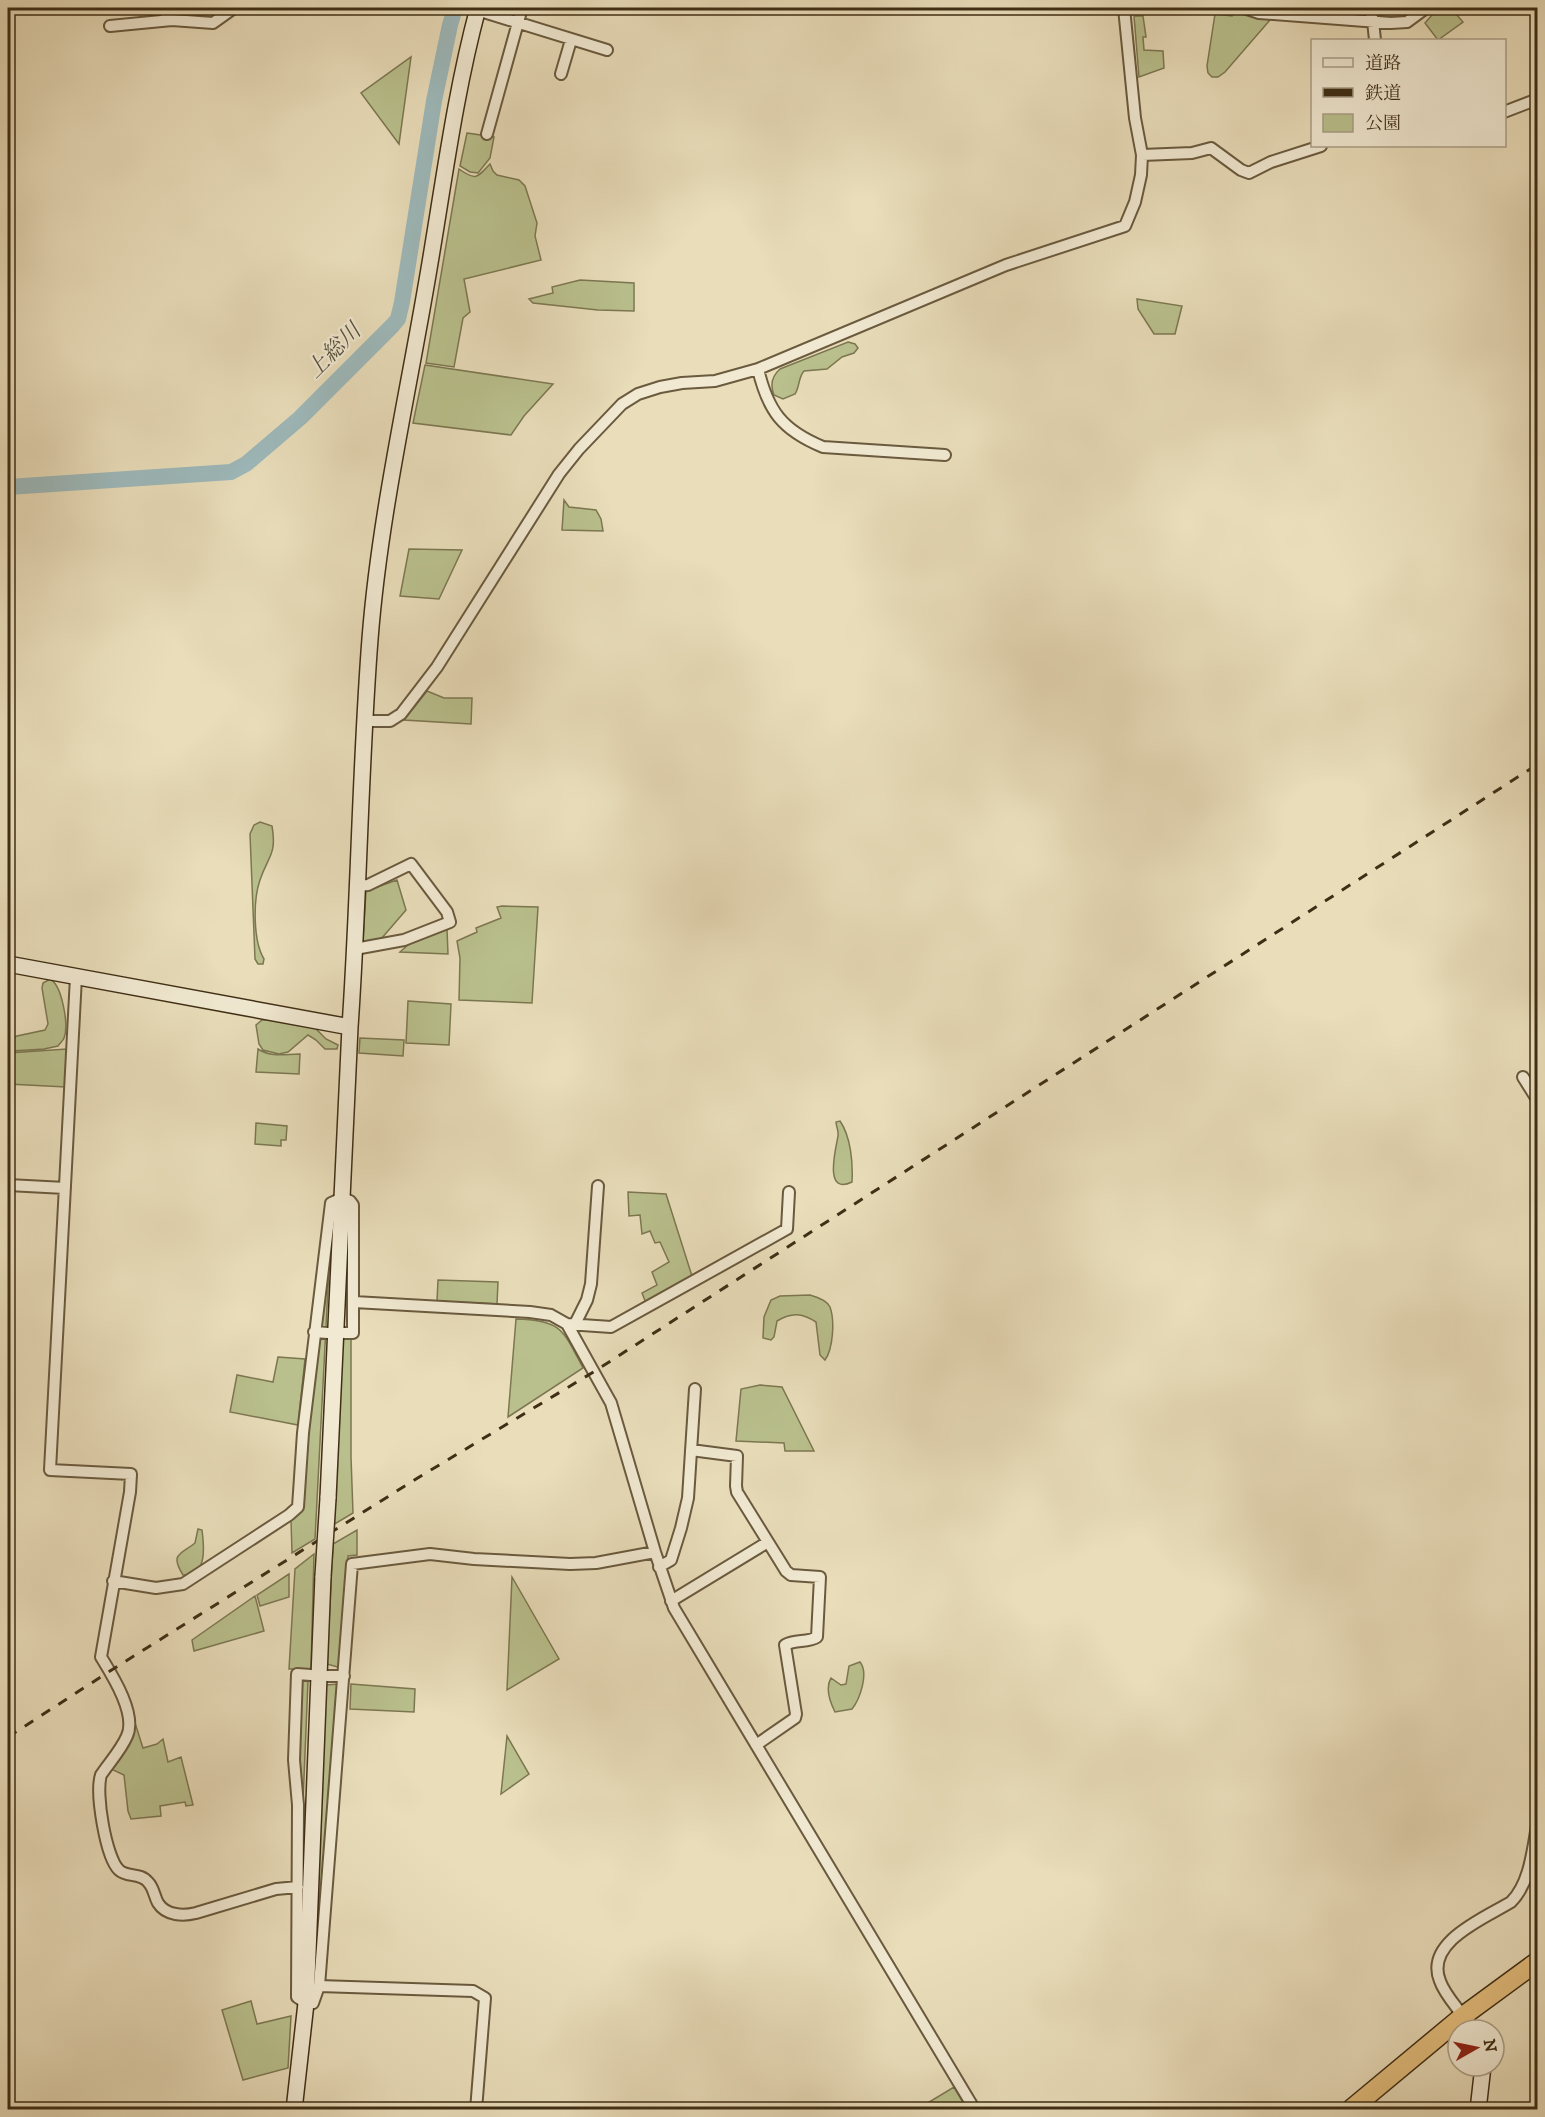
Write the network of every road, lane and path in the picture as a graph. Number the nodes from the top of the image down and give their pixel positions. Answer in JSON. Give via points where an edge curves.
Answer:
{"nodes":[{"id":1,"x":162,"y":8,"type":"edge"},
{"id":2,"x":234,"y":8,"type":"edge"},
{"id":3,"x":522,"y":8,"type":"edge"},
{"id":4,"x":1125,"y":8,"type":"edge"},
{"id":5,"x":1244,"y":8,"type":"edge"},
{"id":6,"x":1369,"y":8,"type":"edge"},
{"id":7,"x":1426,"y":8,"type":"edge"},
{"id":8,"x":477,"y":9,"type":"edge"},
{"id":9,"x":172,"y":21,"type":"junction"},
{"id":10,"x":1374,"y":21,"type":"junction"},
{"id":11,"x":517,"y":23,"type":"junction"},
{"id":12,"x":110,"y":26,"type":"dead end"},
{"id":13,"x":1375,"y":39,"type":"edge"},
{"id":14,"x":571,"y":40,"type":"junction"},
{"id":15,"x":607,"y":50,"type":"dead end"},
{"id":16,"x":561,"y":74,"type":"dead end"},
{"id":17,"x":1538,"y":99,"type":"edge"},
{"id":18,"x":1506,"y":111,"type":"edge"},
{"id":19,"x":487,"y":134,"type":"dead end"},
{"id":20,"x":1318,"y":147,"type":"edge"},
{"id":21,"x":1142,"y":155,"type":"junction"},
{"id":22,"x":758,"y":369,"type":"junction"},
{"id":23,"x":945,"y":455,"type":"dead end"},
{"id":24,"x":365,"y":721,"type":"junction"},
{"id":25,"x":358,"y":886,"type":"junction"},
{"id":26,"x":356,"y":950,"type":"junction"},
{"id":27,"x":8,"y":964,"type":"edge"},
{"id":28,"x":76,"y":977,"type":"junction"},
{"id":29,"x":350,"y":1027,"type":"junction"},
{"id":30,"x":1523,"y":1077,"type":"dead end"},
{"id":31,"x":1538,"y":1101,"type":"edge"},
{"id":32,"x":8,"y":1185,"type":"edge"},
{"id":33,"x":598,"y":1186,"type":"dead end"},
{"id":34,"x":65,"y":1188,"type":"junction"},
{"id":35,"x":789,"y":1192,"type":"dead end"},
{"id":36,"x":342,"y":1198,"type":"junction"},
{"id":37,"x":354,"y":1302,"type":"junction"},
{"id":38,"x":571,"y":1324,"type":"junction"},
{"id":39,"x":314,"y":1332,"type":"junction"},
{"id":40,"x":328,"y":1333,"type":"dead end"},
{"id":41,"x":344,"y":1333,"type":"dead end"},
{"id":42,"x":695,"y":1389,"type":"dead end"},
{"id":43,"x":691,"y":1450,"type":"junction"},
{"id":44,"x":768,"y":1542,"type":"junction"},
{"id":45,"x":655,"y":1552,"type":"junction"},
{"id":46,"x":660,"y":1567,"type":"junction"},
{"id":47,"x":113,"y":1581,"type":"junction"},
{"id":48,"x":671,"y":1601,"type":"junction"},
{"id":49,"x":311,"y":1675,"type":"dead end"},
{"id":50,"x":327,"y":1676,"type":"dead end"},
{"id":51,"x":344,"y":1676,"type":"junction"},
{"id":52,"x":756,"y":1745,"type":"junction"},
{"id":53,"x":1538,"y":1820,"type":"edge"},
{"id":54,"x":298,"y":1887,"type":"junction"},
{"id":55,"x":1538,"y":1961,"type":"edge"},
{"id":56,"x":319,"y":1986,"type":"junction"},
{"id":57,"x":306,"y":2003,"type":"junction"},
{"id":58,"x":1464,"y":2018,"type":"edge"},
{"id":59,"x":1473,"y":2018,"type":"edge"},
{"id":60,"x":1446,"y":2038,"type":"edge"},
{"id":61,"x":1482,"y":2078,"type":"edge"},
{"id":62,"x":294,"y":2109,"type":"edge"},
{"id":63,"x":476,"y":2109,"type":"edge"},
{"id":64,"x":975,"y":2109,"type":"edge"},
{"id":65,"x":1350,"y":2109,"type":"edge"},
{"id":66,"x":1478,"y":2109,"type":"edge"}],
"edges":[{"from":1,"to":9,"type":"street"},
{"from":2,"to":9,"type":"street","via":[[213,22]]},
{"from":3,"to":11,"type":"street"},
{"from":4,"to":21,"type":"street"},
{"from":5,"to":10,"type":"street","via":[[1259,13]]},
{"from":6,"to":10,"type":"street"},
{"from":7,"to":10,"type":"street","via":[[1407,22]]},
{"from":8,"to":11,"type":"street"},
{"from":8,"to":24,"type":"street","via":[[455,110],[379,557]]},
{"from":9,"to":12,"type":"street"},
{"from":10,"to":13,"type":"street"},
{"from":11,"to":14,"type":"street"},
{"from":11,"to":19,"type":"street"},
{"from":14,"to":15,"type":"street"},
{"from":14,"to":16,"type":"street"},
{"from":17,"to":18,"type":"street"},
{"from":20,"to":21,"type":"street","via":[[1249,173],[1211,148],[1192,153]]},
{"from":21,"to":22,"type":"street","via":[[1135,202],[1125,225],[1006,265]]},
{"from":22,"to":23,"type":"street","via":[[769,405],[782,422],[806,440],[823,447]]},
{"from":22,"to":24,"type":"street","via":[[715,381],[660,387],[622,404],[559,474],[437,667],[401,714],[390,721]]},
{"from":24,"to":25,"type":"street"},
{"from":25,"to":26,"type":"street"},
{"from":25,"to":26,"type":"street","via":[[411,864],[447,912],[450,922],[404,940]]},
{"from":26,"to":29,"type":"street"},
{"from":27,"to":28,"type":"street"},
{"from":28,"to":29,"type":"street"},
{"from":28,"to":34,"type":"street"},
{"from":29,"to":36,"type":"street"},
{"from":30,"to":31,"type":"street"},
{"from":32,"to":34,"type":"street"},
{"from":33,"to":38,"type":"street","via":[[591,1284]]},
{"from":34,"to":47,"type":"street","via":[[50,1470],[130,1474]]},
{"from":35,"to":38,"type":"street","via":[[787,1229],[611,1327]]},
{"from":36,"to":37,"type":"street","via":[[352,1205]]},
{"from":36,"to":39,"type":"street","via":[[331,1203]]},
{"from":36,"to":57,"type":"street","bridge":true},
{"from":37,"to":38,"type":"street","via":[[530,1312]]},
{"from":37,"to":41,"type":"street","via":[[353,1333]]},
{"from":38,"to":45,"type":"street","via":[[611,1403]]},
{"from":39,"to":40,"type":"street"},
{"from":39,"to":47,"type":"street","via":[[298,1507],[183,1584],[156,1588]]},
{"from":42,"to":43,"type":"street"},
{"from":43,"to":44,"type":"street","via":[[737,1456],[737,1492]]},
{"from":43,"to":46,"type":"street","via":[[688,1498],[681,1528],[671,1560]]},
{"from":44,"to":48,"type":"street"},
{"from":44,"to":52,"type":"street","via":[[791,1575],[820,1577],[817,1637],[785,1645],[795,1718]]},
{"from":45,"to":46,"type":"street"},
{"from":45,"to":51,"type":"street","via":[[596,1563],[430,1554],[352,1564]]},
{"from":46,"to":48,"type":"street"},
{"from":47,"to":54,"type":"street","via":[[101,1657],[118,1685],[129,1728],[101,1775],[98,1796],[116,1868],[125,1875],[147,1880],[158,1903],[174,1914],[186,1915],[276,1889]]},
{"from":48,"to":52,"type":"street"},
{"from":49,"to":54,"type":"street","via":[[297,1674],[294,1760]]},
{"from":50,"to":51,"type":"street"},
{"from":51,"to":56,"type":"street"},
{"from":52,"to":64,"type":"street"},
{"from":53,"to":58,"type":"street","via":[[1518,1895],[1455,1936],[1441,1954],[1440,1983]]},
{"from":54,"to":57,"type":"street","via":[[297,1997]]},
{"from":55,"to":59,"type":"highway"},
{"from":56,"to":57,"type":"street","via":[[314,2003]]},
{"from":56,"to":63,"type":"street","via":[[473,1991],[485,1998]]},
{"from":57,"to":62,"type":"street"},
{"from":60,"to":65,"type":"highway"},
{"from":61,"to":66,"type":"street"}]}
